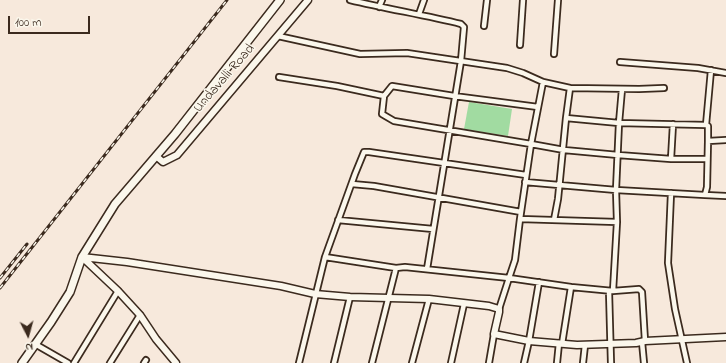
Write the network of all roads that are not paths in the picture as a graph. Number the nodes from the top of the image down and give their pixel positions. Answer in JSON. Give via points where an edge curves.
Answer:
{"nodes":[{"id":1,"x":280,"y":0,"type":"edge"},
{"id":2,"x":308,"y":0,"type":"edge"},
{"id":3,"x":350,"y":0,"type":"edge"},
{"id":4,"x":382,"y":0,"type":"edge"},
{"id":5,"x":424,"y":0,"type":"edge"},
{"id":6,"x":487,"y":0,"type":"edge"},
{"id":7,"x":523,"y":0,"type":"edge"},
{"id":8,"x":558,"y":0,"type":"edge"},
{"id":9,"x":379,"y":7,"type":"junction"},
{"id":10,"x":419,"y":14,"type":"junction"},
{"id":11,"x":484,"y":26,"type":"dead end"},
{"id":12,"x":278,"y":36,"type":"junction"},
{"id":13,"x":520,"y":45,"type":"dead end"},
{"id":14,"x":554,"y":54,"type":"dead end"},
{"id":15,"x":461,"y":61,"type":"junction"},
{"id":16,"x":620,"y":62,"type":"dead end"},
{"id":17,"x":711,"y":70,"type":"junction"},
{"id":18,"x":726,"y":73,"type":"edge"},
{"id":19,"x":280,"y":77,"type":"dead end"},
{"id":20,"x":542,"y":82,"type":"junction"},
{"id":21,"x":570,"y":88,"type":"junction"},
{"id":22,"x":664,"y":88,"type":"dead end"},
{"id":23,"x":622,"y":89,"type":"junction"},
{"id":24,"x":384,"y":96,"type":"junction"},
{"id":25,"x":454,"y":96,"type":"junction"},
{"id":26,"x":538,"y":107,"type":"junction"},
{"id":27,"x":566,"y":118,"type":"junction"},
{"id":28,"x":620,"y":123,"type":"junction"},
{"id":29,"x":673,"y":124,"type":"junction"},
{"id":30,"x":706,"y":125,"type":"junction"},
{"id":31,"x":449,"y":129,"type":"junction"},
{"id":32,"x":726,"y":140,"type":"edge"},
{"id":33,"x":708,"y":141,"type":"junction"},
{"id":34,"x":531,"y":144,"type":"junction"},
{"id":35,"x":564,"y":150,"type":"junction"},
{"id":36,"x":618,"y":155,"type":"junction"},
{"id":37,"x":156,"y":156,"type":"junction"},
{"id":38,"x":671,"y":159,"type":"junction"},
{"id":39,"x":706,"y":159,"type":"junction"},
{"id":40,"x":445,"y":163,"type":"junction"},
{"id":41,"x":526,"y":175,"type":"junction"},
{"id":42,"x":525,"y":182,"type":"junction"},
{"id":43,"x":352,"y":184,"type":"junction"},
{"id":44,"x":559,"y":184,"type":"junction"},
{"id":45,"x":616,"y":190,"type":"junction"},
{"id":46,"x":671,"y":193,"type":"junction"},
{"id":47,"x":705,"y":195,"type":"junction"},
{"id":48,"x":726,"y":196,"type":"edge"},
{"id":49,"x":438,"y":197,"type":"junction"},
{"id":50,"x":521,"y":212,"type":"junction"},
{"id":51,"x":520,"y":219,"type":"junction"},
{"id":52,"x":338,"y":220,"type":"junction"},
{"id":53,"x":554,"y":220,"type":"junction"},
{"id":54,"x":617,"y":222,"type":"junction"},
{"id":55,"x":433,"y":229,"type":"junction"},
{"id":56,"x":82,"y":257,"type":"junction"},
{"id":57,"x":325,"y":257,"type":"junction"},
{"id":58,"x":396,"y":268,"type":"junction"},
{"id":59,"x":427,"y":269,"type":"junction"},
{"id":60,"x":509,"y":278,"type":"junction"},
{"id":61,"x":539,"y":282,"type":"junction"},
{"id":62,"x":571,"y":287,"type":"junction"},
{"id":63,"x":118,"y":291,"type":"junction"},
{"id":64,"x":611,"y":291,"type":"junction"},
{"id":65,"x":315,"y":294,"type":"junction"},
{"id":66,"x":350,"y":297,"type":"junction"},
{"id":67,"x":388,"y":297,"type":"junction"},
{"id":68,"x":428,"y":300,"type":"junction"},
{"id":69,"x":464,"y":304,"type":"junction"},
{"id":70,"x":499,"y":309,"type":"junction"},
{"id":71,"x":140,"y":315,"type":"junction"},
{"id":72,"x":494,"y":334,"type":"junction"},
{"id":73,"x":726,"y":337,"type":"edge"},
{"id":74,"x":682,"y":340,"type":"junction"},
{"id":75,"x":529,"y":341,"type":"junction"},
{"id":76,"x":644,"y":342,"type":"junction"},
{"id":77,"x":35,"y":344,"type":"junction"},
{"id":78,"x":561,"y":344,"type":"junction"},
{"id":79,"x":610,"y":344,"type":"junction"},
{"id":80,"x":585,"y":345,"type":"junction"},
{"id":81,"x":22,"y":363,"type":"edge"},
{"id":82,"x":68,"y":363,"type":"edge"},
{"id":83,"x":74,"y":363,"type":"edge"},
{"id":84,"x":110,"y":363,"type":"edge"},
{"id":85,"x":176,"y":363,"type":"edge"},
{"id":86,"x":299,"y":363,"type":"edge"},
{"id":87,"x":334,"y":363,"type":"edge"},
{"id":88,"x":372,"y":363,"type":"edge"},
{"id":89,"x":412,"y":363,"type":"edge"},
{"id":90,"x":452,"y":363,"type":"edge"},
{"id":91,"x":489,"y":363,"type":"edge"},
{"id":92,"x":524,"y":363,"type":"edge"},
{"id":93,"x":557,"y":363,"type":"edge"},
{"id":94,"x":583,"y":363,"type":"edge"},
{"id":95,"x":611,"y":363,"type":"edge"},
{"id":96,"x":644,"y":363,"type":"edge"},
{"id":97,"x":688,"y":363,"type":"edge"}],
"edges":[{"from":1,"to":37,"type":"main road"},
{"from":2,"to":12,"type":"street","name":"Undavalli Road"},
{"from":3,"to":9,"type":"street"},
{"from":4,"to":9,"type":"street"},
{"from":5,"to":10,"type":"street"},
{"from":6,"to":11,"type":"street"},
{"from":7,"to":13,"type":"street"},
{"from":8,"to":14,"type":"street"},
{"from":9,"to":10,"type":"street"},
{"from":10,"to":15,"type":"street","via":[[463,25]]},
{"from":12,"to":15,"type":"street","via":[[360,54],[407,53]]},
{"from":12,"to":37,"type":"street","name":"Undavalli Road","via":[[177,155],[164,162]]},
{"from":15,"to":20,"type":"street","via":[[507,68]]},
{"from":15,"to":25,"type":"street"},
{"from":16,"to":17,"type":"street"},
{"from":17,"to":18,"type":"street"},
{"from":17,"to":30,"type":"street"},
{"from":19,"to":24,"type":"street"},
{"from":20,"to":21,"type":"street"},
{"from":20,"to":26,"type":"street"},
{"from":21,"to":23,"type":"street"},
{"from":21,"to":27,"type":"street"},
{"from":22,"to":23,"type":"street"},
{"from":23,"to":28,"type":"street"},
{"from":24,"to":25,"type":"street","via":[[392,86]]},
{"from":24,"to":31,"type":"street","via":[[382,114],[394,121]]},
{"from":25,"to":26,"type":"street"},
{"from":25,"to":31,"type":"street"},
{"from":26,"to":34,"type":"street"},
{"from":27,"to":28,"type":"street"},
{"from":27,"to":35,"type":"street"},
{"from":28,"to":29,"type":"street"},
{"from":28,"to":36,"type":"street"},
{"from":29,"to":30,"type":"street"},
{"from":29,"to":38,"type":"street"},
{"from":30,"to":33,"type":"street","via":[[709,129]]},
{"from":31,"to":34,"type":"street"},
{"from":31,"to":40,"type":"street"},
{"from":32,"to":33,"type":"street"},
{"from":33,"to":39,"type":"street"},
{"from":34,"to":35,"type":"street"},
{"from":34,"to":41,"type":"street"},
{"from":35,"to":36,"type":"street"},
{"from":35,"to":44,"type":"street"},
{"from":36,"to":38,"type":"street"},
{"from":36,"to":45,"type":"street"},
{"from":37,"to":56,"type":"main road","via":[[115,204]]},
{"from":38,"to":39,"type":"street"},
{"from":39,"to":47,"type":"street"},
{"from":40,"to":41,"type":"street"},
{"from":40,"to":43,"type":"street","via":[[366,152]]},
{"from":40,"to":49,"type":"street"},
{"from":41,"to":42,"type":"street"},
{"from":42,"to":44,"type":"street"},
{"from":42,"to":50,"type":"street"},
{"from":43,"to":49,"type":"street"},
{"from":43,"to":52,"type":"street"},
{"from":44,"to":45,"type":"street"},
{"from":44,"to":53,"type":"street"},
{"from":45,"to":46,"type":"street"},
{"from":45,"to":54,"type":"street"},
{"from":46,"to":47,"type":"street"},
{"from":46,"to":74,"type":"street","via":[[668,263]]},
{"from":47,"to":48,"type":"street"},
{"from":49,"to":50,"type":"street"},
{"from":49,"to":55,"type":"street"},
{"from":50,"to":51,"type":"street"},
{"from":51,"to":53,"type":"street"},
{"from":51,"to":60,"type":"street","via":[[515,260]]},
{"from":52,"to":55,"type":"street"},
{"from":52,"to":57,"type":"street"},
{"from":53,"to":54,"type":"street"},
{"from":54,"to":64,"type":"street"},
{"from":55,"to":59,"type":"street"},
{"from":56,"to":63,"type":"street"},
{"from":56,"to":65,"type":"street","via":[[280,286]]},
{"from":56,"to":77,"type":"main road","via":[[70,292]]},
{"from":57,"to":58,"type":"street"},
{"from":57,"to":65,"type":"street"},
{"from":58,"to":59,"type":"street"},
{"from":58,"to":67,"type":"street"},
{"from":59,"to":60,"type":"street"},
{"from":60,"to":61,"type":"street"},
{"from":60,"to":70,"type":"street"},
{"from":61,"to":62,"type":"street"},
{"from":61,"to":75,"type":"street"},
{"from":62,"to":64,"type":"street"},
{"from":62,"to":78,"type":"street"},
{"from":63,"to":71,"type":"street"},
{"from":63,"to":83,"type":"street"},
{"from":64,"to":76,"type":"street","via":[[642,291]]},
{"from":64,"to":79,"type":"street"},
{"from":65,"to":66,"type":"street"},
{"from":65,"to":86,"type":"street"},
{"from":66,"to":67,"type":"street"},
{"from":66,"to":87,"type":"street"},
{"from":67,"to":68,"type":"street"},
{"from":67,"to":88,"type":"street"},
{"from":68,"to":69,"type":"street"},
{"from":68,"to":89,"type":"street"},
{"from":69,"to":70,"type":"street"},
{"from":69,"to":90,"type":"street"},
{"from":70,"to":72,"type":"street"},
{"from":71,"to":84,"type":"street"},
{"from":71,"to":85,"type":"street"},
{"from":72,"to":75,"type":"street"},
{"from":72,"to":91,"type":"street"},
{"from":73,"to":74,"type":"street"},
{"from":74,"to":76,"type":"street"},
{"from":74,"to":97,"type":"street"},
{"from":75,"to":78,"type":"street"},
{"from":75,"to":92,"type":"street"},
{"from":76,"to":79,"type":"street"},
{"from":76,"to":96,"type":"street"},
{"from":77,"to":81,"type":"main road"},
{"from":77,"to":82,"type":"street"},
{"from":78,"to":80,"type":"street"},
{"from":78,"to":93,"type":"street"},
{"from":79,"to":80,"type":"street"},
{"from":79,"to":95,"type":"street"},
{"from":80,"to":94,"type":"street"}]}
